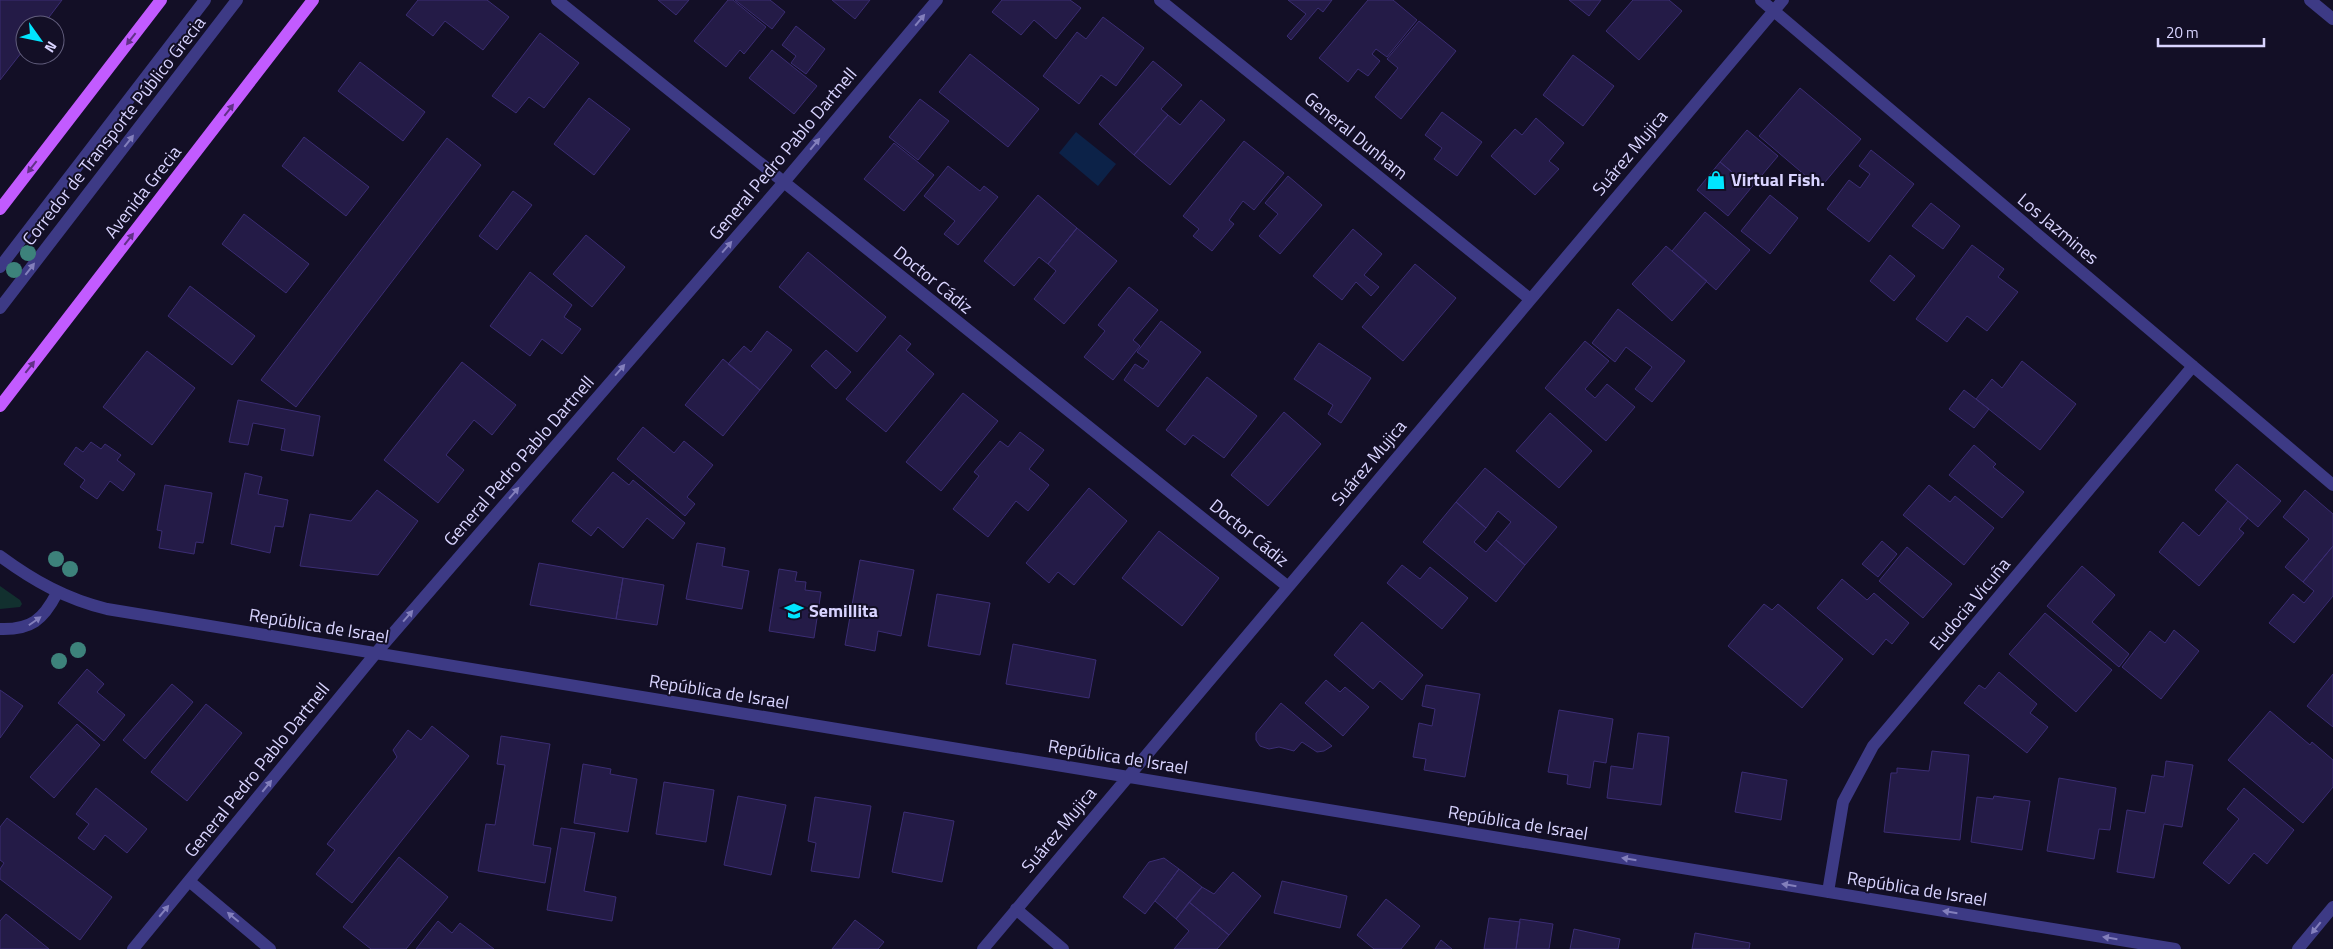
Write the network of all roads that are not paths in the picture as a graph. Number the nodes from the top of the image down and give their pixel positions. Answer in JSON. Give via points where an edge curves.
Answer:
{"nodes":[{"id":1,"x":161,"y":0,"type":"edge"},
{"id":2,"x":205,"y":0,"type":"edge"},
{"id":3,"x":237,"y":0,"type":"edge"},
{"id":4,"x":313,"y":0,"type":"edge"},
{"id":5,"x":557,"y":0,"type":"edge"},
{"id":6,"x":937,"y":0,"type":"edge"},
{"id":7,"x":1160,"y":0,"type":"edge"},
{"id":8,"x":1761,"y":0,"type":"edge"},
{"id":9,"x":1783,"y":0,"type":"edge"},
{"id":10,"x":2310,"y":0,"type":"edge"},
{"id":11,"x":1774,"y":10,"type":"junction"},
{"id":12,"x":2333,"y":19,"type":"edge"},
{"id":13,"x":784,"y":182,"type":"junction"},
{"id":14,"x":0,"y":209,"type":"edge"},
{"id":15,"x":0,"y":267,"type":"edge"},
{"id":16,"x":1530,"y":299,"type":"junction"},
{"id":17,"x":0,"y":308,"type":"edge"},
{"id":18,"x":2193,"y":366,"type":"junction"},
{"id":19,"x":0,"y":406,"type":"edge"},
{"id":20,"x":2333,"y":485,"type":"edge"},
{"id":21,"x":0,"y":556,"type":"edge"},
{"id":22,"x":1287,"y":586,"type":"junction"},
{"id":23,"x":57,"y":593,"type":"junction"},
{"id":24,"x":0,"y":629,"type":"edge"},
{"id":25,"x":376,"y":653,"type":"junction"},
{"id":26,"x":1126,"y":776,"type":"junction"},
{"id":27,"x":189,"y":881,"type":"junction"},
{"id":28,"x":1828,"y":892,"type":"junction"},
{"id":29,"x":2333,"y":907,"type":"edge"},
{"id":30,"x":1016,"y":909,"type":"junction"},
{"id":31,"x":133,"y":949,"type":"edge"},
{"id":32,"x":270,"y":949,"type":"edge"},
{"id":33,"x":983,"y":949,"type":"edge"},
{"id":34,"x":1063,"y":949,"type":"edge"},
{"id":35,"x":2175,"y":949,"type":"edge"},
{"id":36,"x":2298,"y":949,"type":"edge"}],
"edges":[{"from":1,"to":14,"type":"main road","one_way":true},
{"from":2,"to":15,"type":"street","name":"Corredor de Transporte Público Grecia"},
{"from":17,"to":3,"type":"street","name":"Corredor de Transporte Público Grecia","one_way":true},
{"from":19,"to":4,"type":"main road","name":"Avenida Grecia","one_way":true},
{"from":5,"to":13,"type":"street","name":"Doctor Cádiz"},
{"from":13,"to":6,"type":"street","name":"General Pedro Pablo Dartnell","one_way":true},
{"from":7,"to":16,"type":"street","name":"General Dunham"},
{"from":8,"to":11,"type":"street","name":"Los Jazmines"},
{"from":9,"to":11,"type":"street","name":"Suárez Mujica"},
{"from":10,"to":12,"type":"street"},
{"from":11,"to":16,"type":"street","name":"Suárez Mujica"},
{"from":11,"to":18,"type":"street","name":"Los Jazmines"},
{"from":13,"to":22,"type":"street","name":"Doctor Cádiz"},
{"from":25,"to":13,"type":"street","name":"General Pedro Pablo Dartnell","one_way":true},
{"from":16,"to":22,"type":"street","name":"Suárez Mujica"},
{"from":18,"to":20,"type":"street","name":"Los Jazmines"},
{"from":18,"to":28,"type":"street","name":"Eudocia Vicuña","via":[[1873,746],[1844,802]]},
{"from":21,"to":23,"type":"street","name":"República de Israel"},
{"from":22,"to":26,"type":"street","name":"Suárez Mujica"},
{"from":24,"to":23,"type":"street","one_way":true,"via":[[17,630],[31,625],[47,612]]},
{"from":23,"to":25,"type":"street","name":"República de Israel","via":[[107,609]]},
{"from":25,"to":26,"type":"street","name":"República de Israel"},
{"from":27,"to":25,"type":"street","name":"General Pedro Pablo Dartnell","one_way":true},
{"from":28,"to":26,"type":"street","name":"República de Israel","one_way":true},
{"from":26,"to":30,"type":"street","name":"Suárez Mujica"},
{"from":31,"to":27,"type":"street","name":"General Pedro Pablo Dartnell","one_way":true},
{"from":32,"to":27,"type":"street","one_way":true},
{"from":35,"to":28,"type":"street","name":"República de Israel","one_way":true},
{"from":29,"to":36,"type":"street","one_way":true},
{"from":30,"to":33,"type":"street","name":"Suárez Mujica"},
{"from":30,"to":34,"type":"street"}]}
